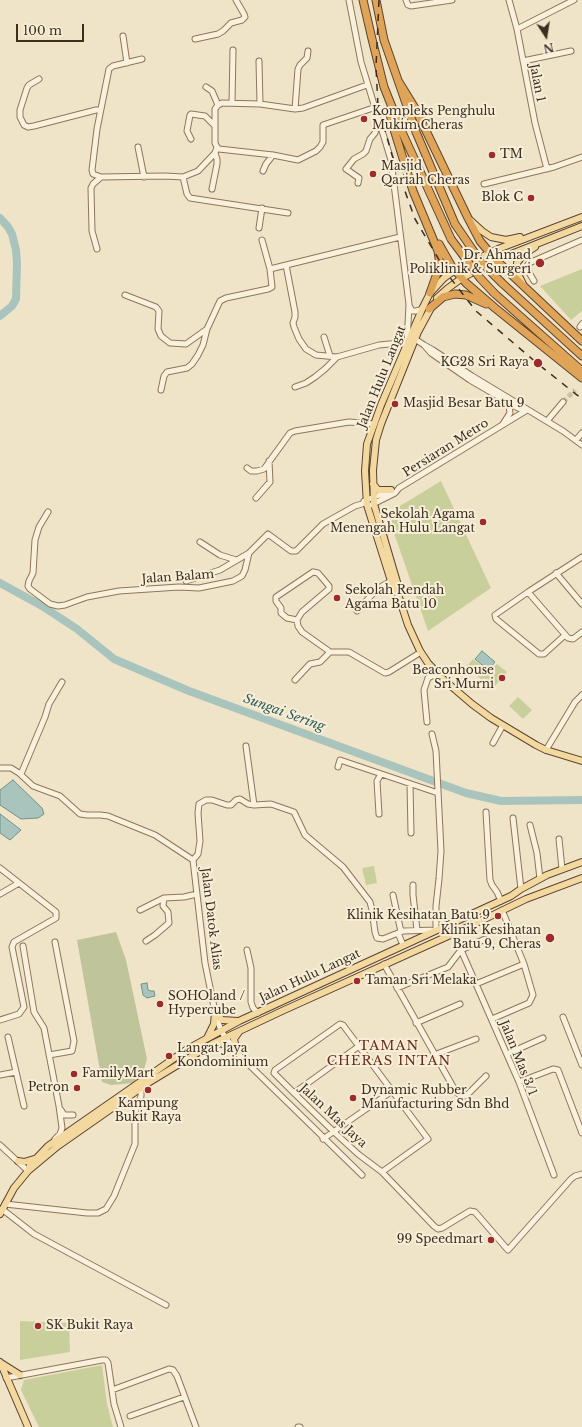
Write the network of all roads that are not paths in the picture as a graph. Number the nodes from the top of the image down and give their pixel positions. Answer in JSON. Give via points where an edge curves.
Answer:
{"nodes":[{"id":1,"x":236,"y":0,"type":"edge"},
{"id":2,"x":349,"y":0,"type":"edge"},
{"id":3,"x":363,"y":0,"type":"edge"},
{"id":4,"x":376,"y":0,"type":"edge"},
{"id":5,"x":452,"y":0,"type":"edge"},
{"id":6,"x":517,"y":0,"type":"edge"},
{"id":7,"x":509,"y":1,"type":"edge"},
{"id":8,"x":571,"y":1,"type":"edge"},
{"id":9,"x":407,"y":3,"type":"edge"},
{"id":10,"x":517,"y":29,"type":"junction"},
{"id":11,"x":123,"y":36,"type":"dead end"},
{"id":12,"x":195,"y":39,"type":"dead end"},
{"id":13,"x":233,"y":50,"type":"dead end"},
{"id":14,"x":308,"y":51,"type":"dead end"},
{"id":15,"x":571,"y":51,"type":"dead end"},
{"id":16,"x":142,"y":59,"type":"dead end"},
{"id":17,"x":523,"y":60,"type":"junction"},
{"id":18,"x":259,"y":61,"type":"dead end"},
{"id":19,"x":127,"y":63,"type":"junction"},
{"id":20,"x":39,"y":79,"type":"dead end"},
{"id":21,"x":399,"y":82,"type":"junction"},
{"id":22,"x":367,"y":85,"type":"junction"},
{"id":23,"x":206,"y":86,"type":"dead end"},
{"id":24,"x":384,"y":87,"type":"junction"},
{"id":25,"x":232,"y":103,"type":"junction"},
{"id":26,"x":260,"y":104,"type":"junction"},
{"id":27,"x":218,"y":105,"type":"junction"},
{"id":28,"x":376,"y":107,"type":"junction"},
{"id":29,"x":295,"y":109,"type":"junction"},
{"id":30,"x":100,"y":110,"type":"junction"},
{"id":31,"x":214,"y":126,"type":"junction"},
{"id":32,"x":381,"y":127,"type":"junction"},
{"id":33,"x":191,"y":139,"type":"dead end"},
{"id":34,"x":138,"y":147,"type":"dead end"},
{"id":35,"x":216,"y":150,"type":"junction"},
{"id":36,"x":274,"y":155,"type":"junction"},
{"id":37,"x":582,"y":157,"type":"edge"},
{"id":38,"x":547,"y":169,"type":"junction"},
{"id":39,"x":263,"y":171,"type":"dead end"},
{"id":40,"x":101,"y":177,"type":"junction"},
{"id":41,"x":144,"y":177,"type":"junction"},
{"id":42,"x":183,"y":177,"type":"junction"},
{"id":43,"x":358,"y":183,"type":"dead end"},
{"id":44,"x":484,"y":184,"type":"dead end"},
{"id":45,"x":212,"y":189,"type":"dead end"},
{"id":46,"x":262,"y":208,"type":"junction"},
{"id":47,"x":288,"y":213,"type":"dead end"},
{"id":48,"x":582,"y":217,"type":"edge"},
{"id":49,"x":468,"y":218,"type":"junction"},
{"id":50,"x":582,"y":226,"type":"edge"},
{"id":51,"x":429,"y":227,"type":"junction"},
{"id":52,"x":259,"y":228,"type":"dead end"},
{"id":53,"x":541,"y":233,"type":"junction"},
{"id":54,"x":400,"y":238,"type":"junction"},
{"id":55,"x":262,"y":240,"type":"dead end"},
{"id":56,"x":545,"y":240,"type":"junction"},
{"id":57,"x":582,"y":240,"type":"edge"},
{"id":58,"x":97,"y":248,"type":"dead end"},
{"id":59,"x":490,"y":252,"type":"junction"},
{"id":60,"x":496,"y":260,"type":"junction"},
{"id":61,"x":286,"y":265,"type":"junction"},
{"id":62,"x":270,"y":269,"type":"junction"},
{"id":63,"x":455,"y":270,"type":"junction"},
{"id":64,"x":462,"y":278,"type":"junction"},
{"id":65,"x":534,"y":281,"type":"dead end"},
{"id":66,"x":527,"y":289,"type":"junction"},
{"id":67,"x":430,"y":293,"type":"junction"},
{"id":68,"x":125,"y":295,"type":"dead end"},
{"id":69,"x":409,"y":304,"type":"junction"},
{"id":70,"x":426,"y":308,"type":"junction"},
{"id":71,"x":495,"y":308,"type":"junction"},
{"id":72,"x":207,"y":329,"type":"junction"},
{"id":73,"x":324,"y":337,"type":"dead end"},
{"id":74,"x":415,"y":340,"type":"junction"},
{"id":75,"x":582,"y":341,"type":"edge"},
{"id":76,"x":407,"y":345,"type":"junction"},
{"id":77,"x":424,"y":345,"type":"junction"},
{"id":78,"x":330,"y":356,"type":"junction"},
{"id":79,"x":582,"y":356,"type":"edge"},
{"id":80,"x":336,"y":357,"type":"junction"},
{"id":81,"x":582,"y":370,"type":"edge"},
{"id":82,"x":582,"y":378,"type":"edge"},
{"id":83,"x":295,"y":387,"type":"dead end"},
{"id":84,"x":160,"y":390,"type":"dead end"},
{"id":85,"x":501,"y":398,"type":"junction"},
{"id":86,"x":563,"y":402,"type":"tunnel mouth"},
{"id":87,"x":527,"y":410,"type":"junction"},
{"id":88,"x":547,"y":421,"type":"junction"},
{"id":89,"x":374,"y":424,"type":"junction"},
{"id":90,"x":502,"y":425,"type":"junction"},
{"id":91,"x":582,"y":432,"type":"edge"},
{"id":92,"x":576,"y":440,"type":"junction"},
{"id":93,"x":582,"y":445,"type":"edge"},
{"id":94,"x":269,"y":461,"type":"junction"},
{"id":95,"x":247,"y":468,"type":"dead end"},
{"id":96,"x":373,"y":484,"type":"junction"},
{"id":97,"x":400,"y":488,"type":"junction"},
{"id":98,"x":391,"y":490,"type":"junction"},
{"id":99,"x":256,"y":498,"type":"dead end"},
{"id":100,"x":374,"y":501,"type":"junction"},
{"id":101,"x":365,"y":503,"type":"junction"},
{"id":102,"x":48,"y":512,"type":"dead end"},
{"id":103,"x":200,"y":542,"type":"dead end"},
{"id":104,"x":249,"y":553,"type":"junction"},
{"id":105,"x":582,"y":557,"type":"edge"},
{"id":106,"x":236,"y":560,"type":"junction"},
{"id":107,"x":556,"y":573,"type":"junction"},
{"id":108,"x":186,"y":580,"type":"dead end"},
{"id":109,"x":391,"y":581,"type":"junction"},
{"id":110,"x":396,"y":588,"type":"junction"},
{"id":111,"x":528,"y":592,"type":"junction"},
{"id":112,"x":582,"y":604,"type":"edge"},
{"id":113,"x":358,"y":611,"type":"dead end"},
{"id":114,"x":297,"y":620,"type":"junction"},
{"id":115,"x":582,"y":632,"type":"edge"},
{"id":116,"x":564,"y":635,"type":"junction"},
{"id":117,"x":330,"y":652,"type":"junction"},
{"id":118,"x":421,"y":652,"type":"junction"},
{"id":119,"x":438,"y":673,"type":"junction"},
{"id":120,"x":295,"y":680,"type":"dead end"},
{"id":121,"x":62,"y":682,"type":"dead end"},
{"id":122,"x":582,"y":695,"type":"edge"},
{"id":123,"x":427,"y":722,"type":"dead end"},
{"id":124,"x":503,"y":725,"type":"junction"},
{"id":125,"x":432,"y":734,"type":"dead end"},
{"id":126,"x":493,"y":743,"type":"dead end"},
{"id":127,"x":246,"y":746,"type":"dead end"},
{"id":128,"x":546,"y":750,"type":"junction"},
{"id":129,"x":582,"y":761,"type":"edge"},
{"id":130,"x":0,"y":768,"type":"edge"},
{"id":131,"x":338,"y":768,"type":"dead end"},
{"id":132,"x":21,"y":774,"type":"junction"},
{"id":133,"x":381,"y":774,"type":"junction"},
{"id":134,"x":410,"y":784,"type":"junction"},
{"id":135,"x":438,"y":792,"type":"junction"},
{"id":136,"x":254,"y":805,"type":"junction"},
{"id":137,"x":486,"y":812,"type":"dead end"},
{"id":138,"x":379,"y":814,"type":"dead end"},
{"id":139,"x":513,"y":818,"type":"dead end"},
{"id":140,"x":530,"y":825,"type":"dead end"},
{"id":141,"x":411,"y":832,"type":"dead end"},
{"id":142,"x":559,"y":839,"type":"dead end"},
{"id":143,"x":193,"y":860,"type":"junction"},
{"id":144,"x":582,"y":862,"type":"edge"},
{"id":145,"x":0,"y":868,"type":"edge"},
{"id":146,"x":562,"y":869,"type":"junction"},
{"id":147,"x":582,"y":878,"type":"edge"},
{"id":148,"x":540,"y":879,"type":"junction"},
{"id":149,"x":19,"y":883,"type":"junction"},
{"id":150,"x":413,"y":885,"type":"dead end"},
{"id":151,"x":521,"y":889,"type":"junction"},
{"id":152,"x":0,"y":894,"type":"edge"},
{"id":153,"x":197,"y":894,"type":"junction"},
{"id":154,"x":393,"y":895,"type":"dead end"},
{"id":155,"x":164,"y":898,"type":"junction"},
{"id":156,"x":501,"y":901,"type":"junction"},
{"id":157,"x":140,"y":910,"type":"dead end"},
{"id":158,"x":502,"y":910,"type":"junction"},
{"id":159,"x":417,"y":930,"type":"junction"},
{"id":160,"x":436,"y":930,"type":"junction"},
{"id":161,"x":399,"y":933,"type":"junction"},
{"id":162,"x":485,"y":939,"type":"dead end"},
{"id":163,"x":146,"y":941,"type":"dead end"},
{"id":164,"x":55,"y":942,"type":"dead end"},
{"id":165,"x":403,"y":945,"type":"junction"},
{"id":166,"x":23,"y":946,"type":"dead end"},
{"id":167,"x":247,"y":950,"type":"dead end"},
{"id":168,"x":461,"y":950,"type":"junction"},
{"id":169,"x":384,"y":964,"type":"junction"},
{"id":170,"x":524,"y":964,"type":"junction"},
{"id":171,"x":476,"y":984,"type":"junction"},
{"id":172,"x":397,"y":988,"type":"junction"},
{"id":173,"x":460,"y":1004,"type":"dead end"},
{"id":174,"x":215,"y":1012,"type":"junction"},
{"id":175,"x":258,"y":1013,"type":"junction"},
{"id":176,"x":563,"y":1017,"type":"dead end"},
{"id":177,"x":492,"y":1019,"type":"junction"},
{"id":178,"x":0,"y":1020,"type":"edge"},
{"id":179,"x":239,"y":1021,"type":"junction"},
{"id":180,"x":416,"y":1023,"type":"junction"},
{"id":181,"x":241,"y":1030,"type":"junction"},
{"id":182,"x":221,"y":1031,"type":"junction"},
{"id":183,"x":8,"y":1036,"type":"dead end"},
{"id":184,"x":226,"y":1038,"type":"junction"},
{"id":185,"x":542,"y":1038,"type":"dead end"},
{"id":186,"x":206,"y":1039,"type":"junction"},
{"id":187,"x":476,"y":1039,"type":"dead end"},
{"id":188,"x":212,"y":1044,"type":"junction"},
{"id":189,"x":359,"y":1046,"type":"junction"},
{"id":190,"x":236,"y":1052,"type":"junction"},
{"id":191,"x":507,"y":1054,"type":"junction"},
{"id":192,"x":580,"y":1054,"type":"edge"},
{"id":193,"x":49,"y":1055,"type":"junction"},
{"id":194,"x":434,"y":1055,"type":"junction"},
{"id":195,"x":582,"y":1065,"type":"edge"},
{"id":196,"x":16,"y":1072,"type":"junction"},
{"id":197,"x":0,"y":1075,"type":"edge"},
{"id":198,"x":486,"y":1076,"type":"dead end"},
{"id":199,"x":519,"y":1082,"type":"junction"},
{"id":200,"x":141,"y":1088,"type":"junction"},
{"id":201,"x":392,"y":1091,"type":"junction"},
{"id":202,"x":294,"y":1093,"type":"junction"},
{"id":203,"x":24,"y":1106,"type":"dead end"},
{"id":204,"x":59,"y":1106,"type":"junction"},
{"id":205,"x":73,"y":1115,"type":"dead end"},
{"id":206,"x":334,"y":1132,"type":"junction"},
{"id":207,"x":582,"y":1133,"type":"edge"},
{"id":208,"x":323,"y":1139,"type":"junction"},
{"id":209,"x":0,"y":1145,"type":"edge"},
{"id":210,"x":48,"y":1146,"type":"junction"},
{"id":211,"x":35,"y":1159,"type":"junction"},
{"id":212,"x":18,"y":1161,"type":"junction"},
{"id":213,"x":28,"y":1171,"type":"junction"},
{"id":214,"x":382,"y":1172,"type":"junction"},
{"id":215,"x":582,"y":1174,"type":"edge"},
{"id":216,"x":362,"y":1175,"type":"dead end"},
{"id":217,"x":554,"y":1175,"type":"dead end"},
{"id":218,"x":2,"y":1209,"type":"edge"},
{"id":219,"x":166,"y":1305,"type":"dead end"},
{"id":220,"x":0,"y":1363,"type":"edge"},
{"id":221,"x":20,"y":1375,"type":"junction"},
{"id":222,"x":6,"y":1378,"type":"junction"},
{"id":223,"x":112,"y":1390,"type":"junction"},
{"id":224,"x":184,"y":1397,"type":"junction"},
{"id":225,"x":130,"y":1416,"type":"dead end"},
{"id":226,"x":28,"y":1427,"type":"edge"},
{"id":227,"x":120,"y":1427,"type":"edge"},
{"id":228,"x":196,"y":1427,"type":"edge"}],
"edges":[{"from":1,"to":12,"type":"street","via":[[245,17],[242,20],[231,23],[218,34]]},
{"from":2,"to":22,"type":"street","via":[[360,62]]},
{"from":3,"to":24,"type":"highway"},
{"from":4,"to":21,"type":"highway","via":[[384,40]]},
{"from":5,"to":9,"type":"street","via":[[411,6]]},
{"from":6,"to":7,"type":"street"},
{"from":7,"to":10,"type":"street","name":"Jalan 1"},
{"from":8,"to":10,"type":"street"},
{"from":10,"to":17,"type":"street","name":"Jalan 1"},
{"from":11,"to":19,"type":"street"},
{"from":13,"to":25,"type":"street"},
{"from":14,"to":29,"type":"street","via":[[307,58],[298,69]]},
{"from":15,"to":17,"type":"street"},
{"from":16,"to":19,"type":"street"},
{"from":17,"to":38,"type":"street","name":"Jalan 1"},
{"from":18,"to":26,"type":"street"},
{"from":19,"to":30,"type":"street","via":[[109,69]]},
{"from":20,"to":30,"type":"street","via":[[27,88],[20,110],[24,125],[34,126]]},
{"from":21,"to":49,"type":"highway","via":[[415,108]]},
{"from":21,"to":79,"type":"highway","bridge":true,"via":[[416,132],[455,224],[481,262]]},
{"from":22,"to":28,"type":"street"},
{"from":22,"to":29,"type":"street"},
{"from":23,"to":27,"type":"street","via":[[212,91]]},
{"from":24,"to":51,"type":"highway","via":[[411,184]]},
{"from":24,"to":81,"type":"highway","bridge":true,"via":[[451,239],[494,293]]},
{"from":25,"to":26,"type":"street"},
{"from":25,"to":27,"type":"street"},
{"from":26,"to":29,"type":"street"},
{"from":27,"to":31,"type":"street","via":[[215,109]]},
{"from":28,"to":32,"type":"street"},
{"from":28,"to":36,"type":"street","via":[[323,125],[323,142],[320,147],[301,159]]},
{"from":30,"to":40,"type":"street","via":[[92,170],[93,174]]},
{"from":31,"to":33,"type":"street","via":[[205,116],[190,115],[187,131]]},
{"from":31,"to":35,"type":"street"},
{"from":32,"to":43,"type":"street","via":[[376,128],[366,150],[354,159],[346,170],[359,178]]},
{"from":32,"to":54,"type":"street","via":[[391,160]]},
{"from":34,"to":41,"type":"street"},
{"from":35,"to":36,"type":"street"},
{"from":35,"to":42,"type":"street","via":[[198,171]]},
{"from":35,"to":45,"type":"street","via":[[218,164]]},
{"from":36,"to":39,"type":"street"},
{"from":37,"to":38,"type":"street"},
{"from":38,"to":44,"type":"street"},
{"from":40,"to":41,"type":"street"},
{"from":40,"to":58,"type":"street","via":[[91,188],[92,231]]},
{"from":41,"to":42,"type":"street"},
{"from":42,"to":46,"type":"street","via":[[190,198]]},
{"from":46,"to":47,"type":"street"},
{"from":46,"to":52,"type":"street"},
{"from":48,"to":53,"type":"main road"},
{"from":49,"to":53,"type":"main road","via":[[486,234],[498,239],[506,240]]},
{"from":49,"to":59,"type":"highway","via":[[480,241]]},
{"from":50,"to":56,"type":"main road"},
{"from":51,"to":63,"type":"highway"},
{"from":51,"to":67,"type":"highway","via":[[440,265]]},
{"from":53,"to":59,"type":"main road","name":"Jalan Hulu Langat"},
{"from":54,"to":61,"type":"street"},
{"from":54,"to":69,"type":"street"},
{"from":55,"to":62,"type":"street"},
{"from":56,"to":60,"type":"main road","name":"Jalan Hulu Langat"},
{"from":56,"to":66,"type":"main road","via":[[523,256],[517,264],[517,272]]},
{"from":57,"to":65,"type":"street","via":[[529,263],[527,269]]},
{"from":59,"to":60,"type":"highway"},
{"from":59,"to":63,"type":"main road","name":"Jalan Hulu Langat"},
{"from":60,"to":64,"type":"main road","name":"Jalan Hulu Langat"},
{"from":60,"to":66,"type":"highway"},
{"from":61,"to":62,"type":"street"},
{"from":61,"to":78,"type":"street","via":[[296,316],[293,323],[299,339],[312,353]]},
{"from":62,"to":72,"type":"street","via":[[272,287],[220,301]]},
{"from":63,"to":64,"type":"highway"},
{"from":63,"to":67,"type":"main road","name":"Jalan Hulu Langat"},
{"from":64,"to":70,"type":"main road","name":"Jalan Hulu Langat"},
{"from":64,"to":71,"type":"highway"},
{"from":66,"to":75,"type":"highway"},
{"from":67,"to":70,"type":"main road","name":"Jalan Hulu Langat"},
{"from":68,"to":72,"type":"street","via":[[156,307],[159,311],[158,329],[161,336],[170,343],[186,344]]},
{"from":69,"to":70,"type":"street","via":[[412,310],[416,311]]},
{"from":69,"to":76,"type":"street"},
{"from":70,"to":71,"type":"highway","via":[[443,297],[455,294],[466,295]]},
{"from":70,"to":74,"type":"main road","name":"Jalan Hulu Langat"},
{"from":70,"to":76,"type":"main road","name":"Jalan Hulu Langat"},
{"from":71,"to":82,"type":"highway"},
{"from":72,"to":84,"type":"street","via":[[203,345],[192,364],[187,368],[167,372]]},
{"from":73,"to":78,"type":"street"},
{"from":74,"to":77,"type":"street"},
{"from":74,"to":96,"type":"main road","name":"Jalan Hulu Langat","via":[[376,440]]},
{"from":76,"to":80,"type":"street","via":[[379,345]]},
{"from":76,"to":89,"type":"main road","name":"Jalan Hulu Langat"},
{"from":77,"to":85,"type":"street","via":[[431,353],[470,380]]},
{"from":77,"to":87,"type":"street"},
{"from":78,"to":80,"type":"street"},
{"from":80,"to":83,"type":"street","via":[[315,378]]},
{"from":85,"to":87,"type":"street"},
{"from":85,"to":90,"type":"street","name":"Persiaran Metro","via":[[510,409]]},
{"from":86,"to":88,"type":"street"},
{"from":87,"to":88,"type":"street"},
{"from":87,"to":90,"type":"street","name":"Persiaran Metro"},
{"from":88,"to":92,"type":"street"},
{"from":89,"to":94,"type":"street","via":[[349,422],[294,430]]},
{"from":89,"to":101,"type":"main road","name":"Jalan Hulu Langat","via":[[367,444]]},
{"from":90,"to":97,"type":"street","name":"Persiaran Metro"},
{"from":91,"to":92,"type":"street"},
{"from":92,"to":93,"type":"street"},
{"from":94,"to":95,"type":"street","via":[[264,469],[251,471]]},
{"from":94,"to":99,"type":"street","via":[[270,482]]},
{"from":96,"to":98,"type":"main road","via":[[378,490]]},
{"from":96,"to":100,"type":"main road","name":"Jalan Hulu Langat"},
{"from":97,"to":98,"type":"street","name":"Persiaran Metro"},
{"from":97,"to":100,"type":"street","name":"Persiaran Metro","via":[[395,493]]},
{"from":98,"to":100,"type":"street","name":"Persiaran Metro"},
{"from":100,"to":101,"type":"street"},
{"from":100,"to":110,"type":"main road","name":"Jalan Hulu Langat","via":[[397,582]]},
{"from":101,"to":104,"type":"street","via":[[323,524],[296,551],[291,551],[268,534]]},
{"from":101,"to":109,"type":"main road","name":"Jalan Hulu Langat"},
{"from":102,"to":104,"type":"street","name":"Jalan Balam","via":[[35,540],[33,573],[28,586],[50,604],[58,606],[119,591],[199,588],[233,581],[242,576]]},
{"from":103,"to":106,"type":"street","via":[[220,555]]},
{"from":104,"to":106,"type":"street"},
{"from":105,"to":107,"type":"street"},
{"from":106,"to":108,"type":"street","via":[[220,570]]},
{"from":107,"to":111,"type":"street"},
{"from":107,"to":112,"type":"street"},
{"from":109,"to":110,"type":"main road","name":"Jalan Hulu Langat"},
{"from":109,"to":113,"type":"street","via":[[377,589]]},
{"from":110,"to":118,"type":"main road","name":"Jalan Hulu Langat","via":[[408,625]]},
{"from":111,"to":116,"type":"street"},
{"from":111,"to":116,"type":"street","via":[[495,615],[496,619],[540,654],[544,654]]},
{"from":114,"to":114,"type":"street","via":[[302,612],[329,589],[316,572],[276,598],[281,613],[287,618]]},
{"from":114,"to":117,"type":"street","via":[[302,632]]},
{"from":115,"to":116,"type":"street","via":[[573,639]]},
{"from":117,"to":118,"type":"street","via":[[350,652],[389,672]]},
{"from":117,"to":120,"type":"street","via":[[320,662],[310,664]]},
{"from":118,"to":119,"type":"main road","name":"Jalan Hulu Langat"},
{"from":119,"to":123,"type":"street","via":[[428,678],[424,690]]},
{"from":119,"to":124,"type":"main road","name":"Jalan Hulu Langat","via":[[472,704]]},
{"from":121,"to":132,"type":"street","via":[[49,704]]},
{"from":122,"to":128,"type":"street","via":[[575,702]]},
{"from":124,"to":126,"type":"street"},
{"from":124,"to":128,"type":"main road","name":"Jalan Hulu Langat"},
{"from":125,"to":135,"type":"street","via":[[436,751]]},
{"from":127,"to":136,"type":"street"},
{"from":128,"to":129,"type":"main road","name":"Jalan Hulu Langat"},
{"from":130,"to":132,"type":"street","name":"Jalan Datok Alias","via":[[11,768]]},
{"from":131,"to":133,"type":"street","via":[[340,760]]},
{"from":132,"to":143,"type":"street","name":"Jalan Datok Alias","via":[[33,786],[60,796],[80,814],[108,816],[155,835]]},
{"from":133,"to":134,"type":"street"},
{"from":133,"to":138,"type":"street","via":[[377,780]]},
{"from":134,"to":135,"type":"street"},
{"from":134,"to":141,"type":"street"},
{"from":135,"to":160,"type":"street","via":[[441,851]]},
{"from":136,"to":143,"type":"street","via":[[240,799],[231,805],[212,800],[199,804],[200,841],[198,854]]},
{"from":136,"to":161,"type":"street","via":[[271,804],[294,812],[305,835],[342,867],[370,902],[377,938],[383,939]]},
{"from":137,"to":156,"type":"street","via":[[490,880]]},
{"from":139,"to":151,"type":"street"},
{"from":140,"to":148,"type":"street"},
{"from":142,"to":146,"type":"street"},
{"from":143,"to":153,"type":"street","name":"Jalan Datok Alias"},
{"from":144,"to":146,"type":"main road","name":"Jalan Hulu Langat"},
{"from":145,"to":149,"type":"street"},
{"from":146,"to":148,"type":"main road","name":"Jalan Hulu Langat"},
{"from":147,"to":158,"type":"main road","name":"Jalan Hulu Langat"},
{"from":148,"to":151,"type":"main road","name":"Jalan Hulu Langat"},
{"from":149,"to":152,"type":"street"},
{"from":149,"to":178,"type":"street","via":[[56,912],[56,918],[14,942],[12,947],[24,1008],[19,1014]]},
{"from":150,"to":159,"type":"street"},
{"from":151,"to":156,"type":"main road","name":"Jalan Hulu Langat"},
{"from":153,"to":155,"type":"street"},
{"from":153,"to":174,"type":"street","name":"Jalan Datok Alias","via":[[205,963]]},
{"from":154,"to":161,"type":"street"},
{"from":155,"to":157,"type":"street"},
{"from":155,"to":163,"type":"street","via":[[163,906],[168,912],[169,922]]},
{"from":156,"to":160,"type":"main road","name":"Jalan Hulu Langat"},
{"from":158,"to":169,"type":"main road","name":"Jalan Hulu Langat"},
{"from":158,"to":170,"type":"street"},
{"from":159,"to":160,"type":"street"},
{"from":159,"to":161,"type":"street"},
{"from":160,"to":165,"type":"main road","name":"Jalan Hulu Langat"},
{"from":161,"to":165,"type":"street"},
{"from":162,"to":168,"type":"street"},
{"from":164,"to":193,"type":"street","via":[[74,1040],[72,1051]]},
{"from":165,"to":175,"type":"main road","name":"Jalan Hulu Langat"},
{"from":166,"to":193,"type":"street","via":[[34,1012],[44,1028]]},
{"from":167,"to":175,"type":"street","via":[[251,968],[251,1002]]},
{"from":168,"to":171,"type":"street","name":"Jalan Mas 3/1"},
{"from":168,"to":172,"type":"street","via":[[448,967]]},
{"from":169,"to":172,"type":"street"},
{"from":169,"to":181,"type":"main road","name":"Jalan Hulu Langat"},
{"from":170,"to":171,"type":"street"},
{"from":170,"to":177,"type":"street","via":[[533,995],[531,1000]]},
{"from":171,"to":177,"type":"street","name":"Jalan Mas 3/1"},
{"from":172,"to":180,"type":"street"},
{"from":173,"to":180,"type":"street"},
{"from":174,"to":179,"type":"main road","via":[[222,1020]]},
{"from":174,"to":182,"type":"street","name":"Jalan Datok Alias"},
{"from":174,"to":186,"type":"main road"},
{"from":175,"to":179,"type":"main road","name":"Jalan Hulu Langat"},
{"from":176,"to":192,"type":"street"},
{"from":177,"to":191,"type":"street","name":"Jalan Mas 3/1"},
{"from":179,"to":182,"type":"main road","name":"Jalan Hulu Langat"},
{"from":180,"to":194,"type":"street"},
{"from":181,"to":184,"type":"main road","name":"Jalan Hulu Langat"},
{"from":181,"to":190,"type":"main road","via":[[234,1039]]},
{"from":182,"to":184,"type":"street","name":"Jalan Datok Alias"},
{"from":182,"to":186,"type":"main road","name":"Jalan Hulu Langat"},
{"from":183,"to":196,"type":"street"},
{"from":184,"to":188,"type":"main road","name":"Jalan Hulu Langat"},
{"from":184,"to":190,"type":"street","name":"Jalan Datok Alias"},
{"from":185,"to":191,"type":"street"},
{"from":186,"to":210,"type":"main road","name":"Jalan Hulu Langat","via":[[186,1050]]},
{"from":187,"to":194,"type":"street"},
{"from":188,"to":190,"type":"main road","via":[[221,1043]]},
{"from":188,"to":200,"type":"main road","name":"Jalan Hulu Langat"},
{"from":189,"to":201,"type":"street"},
{"from":189,"to":202,"type":"street"},
{"from":189,"to":202,"type":"street","name":"Jalan Mas Jaya","via":[[340,1024],[275,1070],[274,1072]]},
{"from":190,"to":208,"type":"street","name":"Jalan Datok Alias"},
{"from":191,"to":199,"type":"street","name":"Jalan Mas 3/1"},
{"from":192,"to":195,"type":"street"},
{"from":193,"to":204,"type":"street"},
{"from":194,"to":198,"type":"street","via":[[460,1095],[466,1096]]},
{"from":196,"to":197,"type":"street"},
{"from":196,"to":203,"type":"street"},
{"from":199,"to":207,"type":"street","via":[[553,1068],[558,1070]]},
{"from":199,"to":217,"type":"street","name":"Jalan Mas 3/1"},
{"from":200,"to":213,"type":"main road","name":"Jalan Hulu Langat","via":[[64,1142]]},
{"from":200,"to":218,"type":"street","via":[[135,1112],[134,1144],[114,1196],[106,1209],[98,1213],[87,1213]]},
{"from":201,"to":206,"type":"street"},
{"from":201,"to":214,"type":"street","via":[[428,1139]]},
{"from":202,"to":206,"type":"street","name":"Jalan Mas Jaya"},
{"from":204,"to":205,"type":"street","via":[[64,1115]]},
{"from":204,"to":210,"type":"street","via":[[62,1128],[60,1134]]},
{"from":206,"to":208,"type":"street"},
{"from":206,"to":214,"type":"street","name":"Jalan Mas Jaya"},
{"from":208,"to":216,"type":"street","name":"Jalan Datok Alias"},
{"from":209,"to":212,"type":"street"},
{"from":210,"to":211,"type":"main road","name":"Jalan Hulu Langat"},
{"from":211,"to":212,"type":"main road"},
{"from":211,"to":213,"type":"main road","name":"Jalan Hulu Langat"},
{"from":212,"to":213,"type":"street"},
{"from":213,"to":218,"type":"main road","name":"Jalan Hulu Langat"},
{"from":214,"to":215,"type":"street","name":"Jalan Mas Jaya","via":[[438,1229],[470,1211],[475,1212],[508,1250],[568,1183],[575,1176]]},
{"from":218,"to":219,"type":"street","via":[[34,1234]]},
{"from":220,"to":221,"type":"main road"},
{"from":220,"to":222,"type":"main road"},
{"from":221,"to":222,"type":"street"},
{"from":221,"to":223,"type":"street","via":[[106,1360]]},
{"from":222,"to":226,"type":"main road"},
{"from":223,"to":224,"type":"street","via":[[169,1369],[177,1376]]},
{"from":223,"to":227,"type":"street"},
{"from":224,"to":225,"type":"street"},
{"from":224,"to":228,"type":"street"}]}
